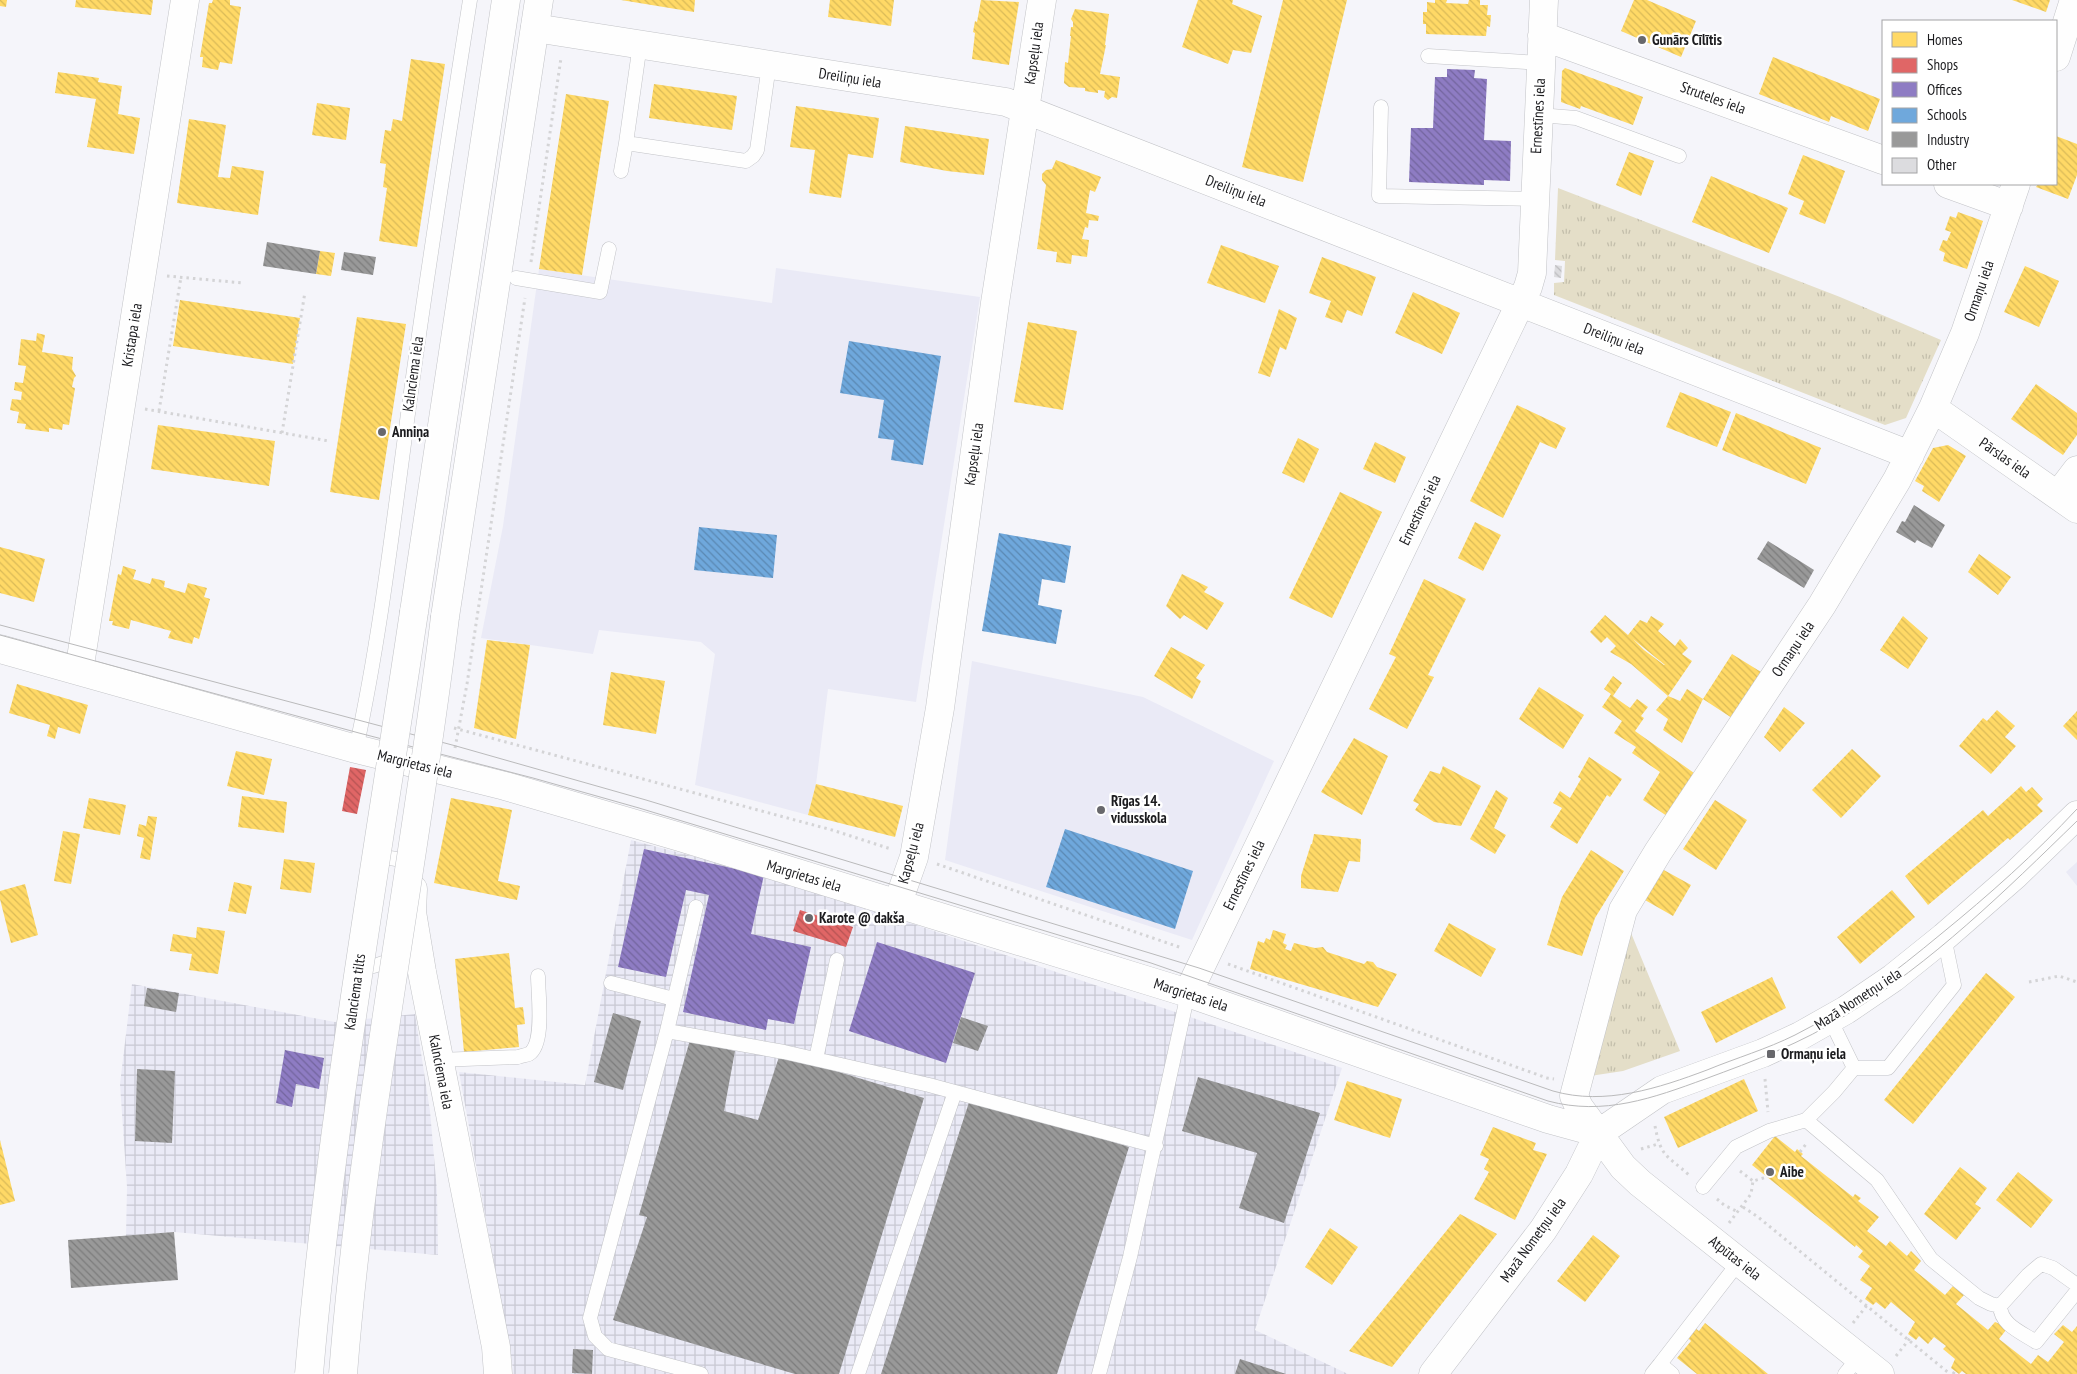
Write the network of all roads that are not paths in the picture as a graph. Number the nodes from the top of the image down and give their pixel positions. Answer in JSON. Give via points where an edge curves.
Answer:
{"nodes":[{"id":1,"x":185,"y":0,"type":"edge"},
{"id":2,"x":470,"y":0,"type":"edge"},
{"id":3,"x":506,"y":0,"type":"edge"},
{"id":4,"x":539,"y":0,"type":"edge"},
{"id":5,"x":1042,"y":0,"type":"edge"},
{"id":6,"x":1544,"y":0,"type":"edge"},
{"id":7,"x":2074,"y":0,"type":"edge"},
{"id":8,"x":535,"y":28,"type":"junction"},
{"id":9,"x":1542,"y":36,"type":"junction"},
{"id":10,"x":640,"y":44,"type":"junction"},
{"id":11,"x":2057,"y":54,"type":"edge"},
{"id":12,"x":1428,"y":56,"type":"dead end"},
{"id":13,"x":1541,"y":63,"type":"junction"},
{"id":14,"x":768,"y":65,"type":"junction"},
{"id":15,"x":1381,"y":107,"type":"dead end"},
{"id":16,"x":1026,"y":110,"type":"junction"},
{"id":17,"x":1539,"y":115,"type":"junction"},
{"id":18,"x":626,"y":143,"type":"junction"},
{"id":19,"x":1679,"y":156,"type":"dead end"},
{"id":20,"x":1882,"y":160,"type":"edge"},
{"id":21,"x":621,"y":172,"type":"dead end"},
{"id":22,"x":1954,"y":185,"type":"edge"},
{"id":23,"x":2013,"y":195,"type":"edge"},
{"id":24,"x":1535,"y":199,"type":"junction"},
{"id":25,"x":609,"y":249,"type":"dead end"},
{"id":26,"x":522,"y":279,"type":"road end"},
{"id":27,"x":1521,"y":302,"type":"junction"},
{"id":28,"x":1933,"y":408,"type":"junction"},
{"id":29,"x":1910,"y":455,"type":"junction"},
{"id":30,"x":2077,"y":470,"type":"edge"},
{"id":31,"x":2067,"y":502,"type":"edge"},
{"id":32,"x":0,"y":649,"type":"edge"},
{"id":33,"x":79,"y":671,"type":"junction"},
{"id":34,"x":356,"y":749,"type":"junction"},
{"id":35,"x":388,"y":757,"type":"junction"},
{"id":36,"x":440,"y":770,"type":"junction"},
{"id":37,"x":2077,"y":815,"type":"edge"},
{"id":38,"x":372,"y":855,"type":"junction"},
{"id":39,"x":415,"y":862,"type":"junction"},
{"id":40,"x":897,"y":905,"type":"junction"},
{"id":41,"x":696,"y":907,"type":"dead end"},
{"id":42,"x":1944,"y":937,"type":"junction"},
{"id":43,"x":418,"y":950,"type":"junction"},
{"id":44,"x":837,"y":960,"type":"dead end"},
{"id":45,"x":354,"y":966,"type":"junction"},
{"id":46,"x":538,"y":976,"type":"dead end"},
{"id":47,"x":611,"y":983,"type":"dead end"},
{"id":48,"x":1188,"y":993,"type":"junction"},
{"id":49,"x":674,"y":999,"type":"junction"},
{"id":50,"x":345,"y":1018,"type":"dead end"},
{"id":51,"x":1830,"y":1019,"type":"junction"},
{"id":52,"x":667,"y":1031,"type":"junction"},
{"id":53,"x":816,"y":1059,"type":"junction"},
{"id":54,"x":438,"y":1060,"type":"junction"},
{"id":55,"x":1854,"y":1068,"type":"junction"},
{"id":56,"x":955,"y":1092,"type":"junction"},
{"id":57,"x":1806,"y":1120,"type":"junction"},
{"id":58,"x":1599,"y":1133,"type":"junction"},
{"id":59,"x":1156,"y":1146,"type":"junction"},
{"id":60,"x":1703,"y":1187,"type":"road end"},
{"id":61,"x":1739,"y":1262,"type":"junction"},
{"id":62,"x":2077,"y":1285,"type":"edge"},
{"id":63,"x":2077,"y":1291,"type":"edge"},
{"id":64,"x":2000,"y":1306,"type":"junction"},
{"id":65,"x":1852,"y":1366,"type":"edge"},
{"id":66,"x":1656,"y":1369,"type":"edge"},
{"id":67,"x":309,"y":1374,"type":"edge"},
{"id":68,"x":343,"y":1374,"type":"edge"},
{"id":69,"x":498,"y":1374,"type":"edge"},
{"id":70,"x":701,"y":1374,"type":"edge"},
{"id":71,"x":858,"y":1374,"type":"edge"},
{"id":72,"x":1099,"y":1374,"type":"edge"},
{"id":73,"x":1433,"y":1374,"type":"edge"},
{"id":74,"x":1672,"y":1374,"type":"edge"},
{"id":75,"x":1880,"y":1374,"type":"edge"}],
"edges":[{"from":1,"to":33,"type":"street","name":"Kristapa iela"},
{"from":2,"to":34,"type":"lane","name":"Kalnciema iela","via":[[422,308],[382,601]]},
{"from":3,"to":67,"type":"street","name":"Kalnciema tilts","bridge":true,"via":[[359,960],[328,1191]]},
{"from":4,"to":8,"type":"street"},
{"from":5,"to":16,"type":"street","name":"Kapseļu iela"},
{"from":6,"to":9,"type":"street","name":"Ernestīnes iela"},
{"from":7,"to":11,"type":"street"},
{"from":8,"to":10,"type":"street","name":"Dreiliņu iela"},
{"from":8,"to":68,"type":"street","bridge":true,"via":[[362,1187]]},
{"from":9,"to":13,"type":"street","name":"Ernestīnes iela"},
{"from":9,"to":20,"type":"street","name":"Struteles iela"},
{"from":10,"to":14,"type":"street","name":"Dreiliņu iela"},
{"from":10,"to":18,"type":"lane"},
{"from":12,"to":13,"type":"lane"},
{"from":13,"to":17,"type":"street","name":"Ernestīnes iela"},
{"from":14,"to":16,"type":"street","name":"Dreiliņu iela","via":[[1006,102]]},
{"from":14,"to":18,"type":"lane","via":[[757,150],[746,160]]},
{"from":15,"to":24,"type":"lane","via":[[1380,196]]},
{"from":16,"to":27,"type":"street","name":"Dreiliņu iela"},
{"from":16,"to":40,"type":"street","name":"Kapseļu iela","via":[[995,303],[940,708],[914,856]]},
{"from":17,"to":19,"type":"lane","via":[[1576,118]]},
{"from":17,"to":24,"type":"street","name":"Ernestīnes iela"},
{"from":18,"to":21,"type":"lane"},
{"from":22,"to":23,"type":"street"},
{"from":23,"to":28,"type":"street","name":"Ormaņu iela","via":[[1965,333]]},
{"from":24,"to":27,"type":"street","name":"Ernestīnes iela","via":[[1532,273]]},
{"from":25,"to":26,"type":"lane","via":[[600,292]]},
{"from":27,"to":29,"type":"street","name":"Dreiliņu iela"},
{"from":27,"to":48,"type":"street","name":"Ernestīnes iela"},
{"from":28,"to":29,"type":"street","name":"Ormaņu iela"},
{"from":28,"to":31,"type":"street","name":"Pārslas iela"},
{"from":29,"to":58,"type":"street","name":"Ormaņu iela","via":[[1822,605],[1623,910],[1574,1096]]},
{"from":30,"to":31,"type":"street"},
{"from":32,"to":33,"type":"street","name":"Margrietas iela"},
{"from":33,"to":34,"type":"street","name":"Margrietas iela"},
{"from":34,"to":35,"type":"street","name":"Margrietas iela"},
{"from":35,"to":36,"type":"street","name":"Margrietas iela"},
{"from":35,"to":38,"type":"lane"},
{"from":36,"to":39,"type":"street","name":"Kalnciema iela"},
{"from":36,"to":40,"type":"street","name":"Margrietas iela","via":[[680,837]]},
{"from":37,"to":42,"type":"street","name":"Mazā Nometņu iela"},
{"from":38,"to":39,"type":"lane"},
{"from":38,"to":45,"type":"lane"},
{"from":39,"to":43,"type":"street","name":"Kalnciema iela","via":[[412,912]]},
{"from":40,"to":48,"type":"street","name":"Margrietas iela"},
{"from":41,"to":49,"type":"lane"},
{"from":42,"to":51,"type":"street","name":"Mazā Nometņu iela","via":[[1893,978]]},
{"from":42,"to":55,"type":"lane","via":[[1954,985],[1888,1068]]},
{"from":43,"to":45,"type":"lane","via":[[374,966]]},
{"from":43,"to":54,"type":"street","name":"Kalnciema iela"},
{"from":44,"to":53,"type":"lane"},
{"from":45,"to":50,"type":"lane"},
{"from":46,"to":54,"type":"lane","via":[[539,1034],[538,1043],[530,1054]]},
{"from":47,"to":49,"type":"lane"},
{"from":48,"to":58,"type":"street","name":"Margrietas iela","via":[[1548,1119]]},
{"from":48,"to":59,"type":"lane"},
{"from":49,"to":52,"type":"lane"},
{"from":51,"to":55,"type":"lane"},
{"from":51,"to":58,"type":"street","name":"Mazā Nometņu iela","via":[[1763,1053],[1662,1090]]},
{"from":52,"to":53,"type":"lane"},
{"from":52,"to":70,"type":"lane","via":[[590,1318],[595,1336],[608,1349]]},
{"from":53,"to":56,"type":"lane"},
{"from":54,"to":69,"type":"street","name":"Kalnciema iela","via":[[496,1347]]},
{"from":55,"to":57,"type":"lane"},
{"from":56,"to":59,"type":"lane"},
{"from":56,"to":71,"type":"lane"},
{"from":57,"to":60,"type":"lane","via":[[1769,1130],[1736,1147]]},
{"from":57,"to":64,"type":"lane","via":[[1877,1180],[1931,1259],[1979,1298]]},
{"from":58,"to":61,"type":"street","name":"Atpūtas iela","via":[[1623,1167],[1640,1183]]},
{"from":58,"to":73,"type":"street","name":"Mazā Nometņu iela","via":[[1579,1174],[1543,1230]]},
{"from":59,"to":72,"type":"lane"},
{"from":61,"to":65,"type":"street","name":"Atpūtas iela"},
{"from":61,"to":66,"type":"lane"},
{"from":62,"to":64,"type":"lane","via":[[2053,1268],[2041,1264]]},
{"from":63,"to":64,"type":"lane","via":[[2036,1342],[2005,1322]]},
{"from":65,"to":75,"type":"street","name":"Atpūtas iela"},
{"from":66,"to":74,"type":"lane"}]}
